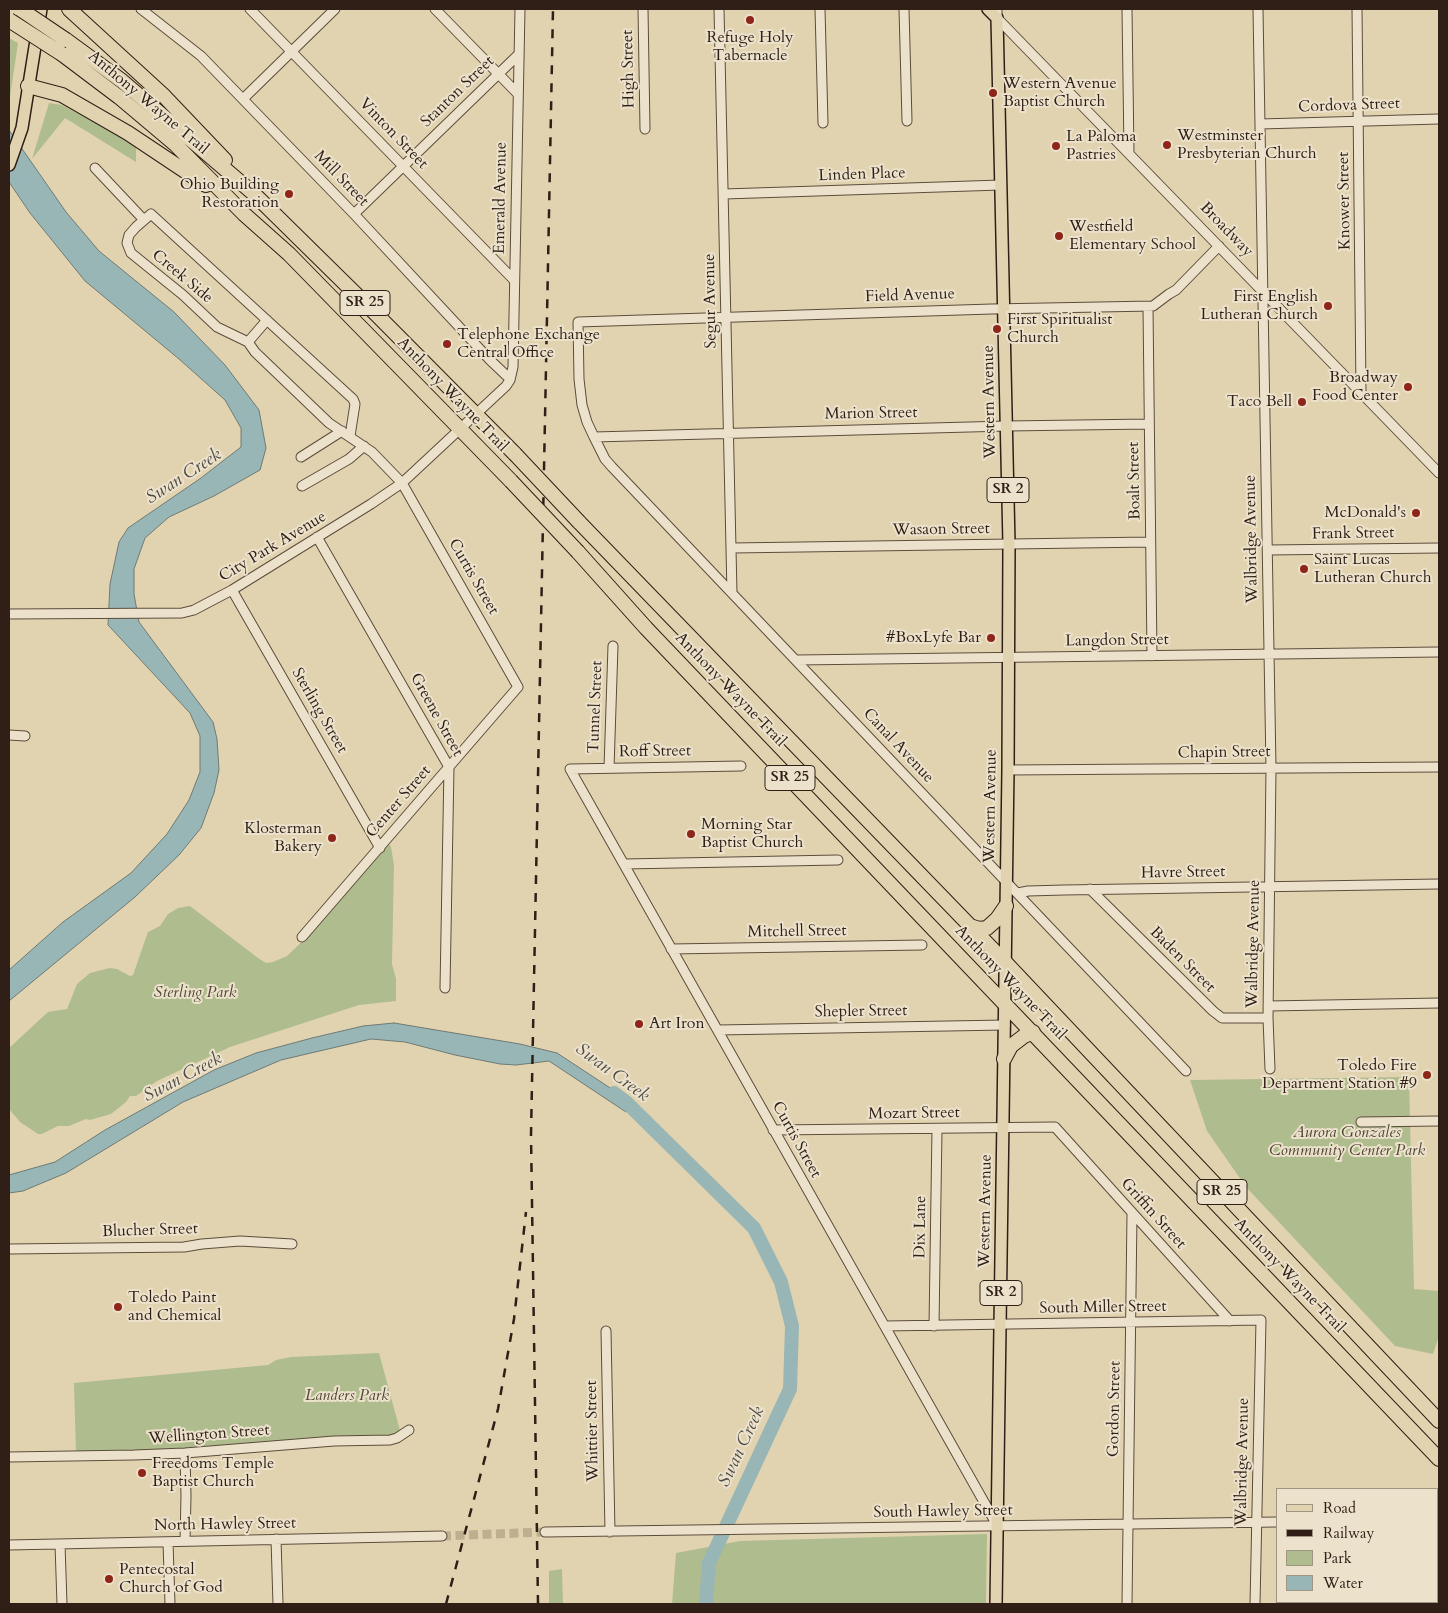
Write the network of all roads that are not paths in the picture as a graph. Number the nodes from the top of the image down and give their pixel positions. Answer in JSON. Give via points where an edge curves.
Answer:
{"nodes":[{"id":1,"x":20,"y":9,"type":"edge"},
{"id":2,"x":41,"y":9,"type":"edge"},
{"id":3,"x":70,"y":9,"type":"edge"},
{"id":4,"x":141,"y":9,"type":"edge"},
{"id":5,"x":250,"y":9,"type":"edge"},
{"id":6,"x":335,"y":9,"type":"edge"},
{"id":7,"x":435,"y":9,"type":"edge"},
{"id":8,"x":520,"y":9,"type":"edge"},
{"id":9,"x":643,"y":9,"type":"edge"},
{"id":10,"x":719,"y":9,"type":"edge"},
{"id":11,"x":820,"y":9,"type":"edge"},
{"id":12,"x":904,"y":9,"type":"edge"},
{"id":13,"x":988,"y":9,"type":"edge"},
{"id":14,"x":1127,"y":9,"type":"edge"},
{"id":15,"x":1258,"y":9,"type":"edge"},
{"id":16,"x":1357,"y":9,"type":"edge"},
{"id":17,"x":997,"y":13,"type":"edge"},
{"id":18,"x":9,"y":20,"type":"edge"},
{"id":19,"x":291,"y":51,"type":"junction"},
{"id":20,"x":519,"y":54,"type":"junction"},
{"id":21,"x":499,"y":74,"type":"junction"},
{"id":22,"x":28,"y":86,"type":"junction"},
{"id":23,"x":518,"y":94,"type":"junction"},
{"id":24,"x":244,"y":98,"type":"junction"},
{"id":25,"x":1439,"y":119,"type":"edge"},
{"id":26,"x":907,"y":121,"type":"dead end"},
{"id":27,"x":1359,"y":121,"type":"junction"},
{"id":28,"x":824,"y":123,"type":"dead end"},
{"id":29,"x":1260,"y":124,"type":"junction"},
{"id":30,"x":645,"y":129,"type":"dead end"},
{"id":31,"x":1129,"y":153,"type":"junction"},
{"id":32,"x":9,"y":164,"type":"edge"},
{"id":33,"x":404,"y":166,"type":"junction"},
{"id":34,"x":95,"y":168,"type":"dead end"},
{"id":35,"x":1001,"y":185,"type":"junction"},
{"id":36,"x":252,"y":193,"type":"junction"},
{"id":37,"x":724,"y":194,"type":"junction"},
{"id":38,"x":244,"y":214,"type":"junction"},
{"id":39,"x":354,"y":214,"type":"junction"},
{"id":40,"x":144,"y":220,"type":"junction"},
{"id":41,"x":1219,"y":246,"type":"junction"},
{"id":42,"x":514,"y":280,"type":"junction"},
{"id":43,"x":1263,"y":292,"type":"junction"},
{"id":44,"x":1148,"y":307,"type":"junction"},
{"id":45,"x":1004,"y":308,"type":"junction"},
{"id":46,"x":727,"y":317,"type":"junction"},
{"id":47,"x":267,"y":320,"type":"junction"},
{"id":48,"x":578,"y":322,"type":"joint"},
{"id":49,"x":248,"y":342,"type":"junction"},
{"id":50,"x":508,"y":382,"type":"junction"},
{"id":51,"x":1361,"y":392,"type":"junction"},
{"id":52,"x":475,"y":415,"type":"junction"},
{"id":53,"x":1149,"y":424,"type":"junction"},
{"id":54,"x":1007,"y":426,"type":"junction"},
{"id":55,"x":460,"y":427,"type":"junction"},
{"id":56,"x":342,"y":431,"type":"junction"},
{"id":57,"x":728,"y":433,"type":"junction"},
{"id":58,"x":350,"y":436,"type":"junction"},
{"id":59,"x":594,"y":437,"type":"junction"},
{"id":60,"x":364,"y":446,"type":"junction"},
{"id":61,"x":301,"y":456,"type":"dead end"},
{"id":62,"x":1427,"y":460,"type":"junction"},
{"id":63,"x":1439,"y":460,"type":"edge"},
{"id":64,"x":1439,"y":473,"type":"edge"},
{"id":65,"x":402,"y":483,"type":"junction"},
{"id":66,"x":302,"y":486,"type":"dead end"},
{"id":67,"x":317,"y":537,"type":"junction"},
{"id":68,"x":1150,"y":542,"type":"junction"},
{"id":69,"x":1009,"y":544,"type":"junction"},
{"id":70,"x":732,"y":548,"type":"junction"},
{"id":71,"x":1439,"y":548,"type":"edge"},
{"id":72,"x":1268,"y":550,"type":"junction"},
{"id":73,"x":232,"y":590,"type":"junction"},
{"id":74,"x":732,"y":594,"type":"junction"},
{"id":75,"x":9,"y":614,"type":"edge"},
{"id":76,"x":613,"y":646,"type":"dead end"},
{"id":77,"x":1439,"y":652,"type":"edge"},
{"id":78,"x":1270,"y":654,"type":"junction"},
{"id":79,"x":1152,"y":656,"type":"junction"},
{"id":80,"x":1009,"y":657,"type":"junction"},
{"id":81,"x":796,"y":660,"type":"junction"},
{"id":82,"x":518,"y":687,"type":"joint"},
{"id":83,"x":9,"y":735,"type":"edge"},
{"id":84,"x":25,"y":736,"type":"dead end"},
{"id":85,"x":741,"y":766,"type":"dead end"},
{"id":86,"x":449,"y":767,"type":"junction"},
{"id":87,"x":1439,"y":767,"type":"edge"},
{"id":88,"x":609,"y":768,"type":"junction"},
{"id":89,"x":1272,"y":768,"type":"junction"},
{"id":90,"x":570,"y":769,"type":"joint"},
{"id":91,"x":1008,"y":770,"type":"junction"},
{"id":92,"x":380,"y":848,"type":"junction"},
{"id":93,"x":838,"y":860,"type":"dead end"},
{"id":94,"x":624,"y":864,"type":"junction"},
{"id":95,"x":1007,"y":882,"type":"junction"},
{"id":96,"x":1439,"y":884,"type":"edge"},
{"id":97,"x":1270,"y":887,"type":"junction"},
{"id":98,"x":1090,"y":890,"type":"junction"},
{"id":99,"x":1018,"y":894,"type":"junction"},
{"id":100,"x":1006,"y":906,"type":"junction"},
{"id":101,"x":970,"y":926,"type":"junction"},
{"id":102,"x":302,"y":938,"type":"dead end"},
{"id":103,"x":922,"y":945,"type":"dead end"},
{"id":104,"x":671,"y":949,"type":"junction"},
{"id":105,"x":1006,"y":963,"type":"junction"},
{"id":106,"x":445,"y":988,"type":"dead end"},
{"id":107,"x":1005,"y":1003,"type":"junction"},
{"id":108,"x":1439,"y":1003,"type":"edge"},
{"id":109,"x":1268,"y":1006,"type":"junction"},
{"id":110,"x":1268,"y":1018,"type":"junction"},
{"id":111,"x":1004,"y":1025,"type":"junction"},
{"id":112,"x":718,"y":1030,"type":"junction"},
{"id":113,"x":1033,"y":1032,"type":"junction"},
{"id":114,"x":1004,"y":1059,"type":"junction"},
{"id":115,"x":1270,"y":1069,"type":"dead end"},
{"id":116,"x":1186,"y":1071,"type":"dead end"},
{"id":117,"x":1439,"y":1121,"type":"edge"},
{"id":118,"x":1360,"y":1122,"type":"dead end"},
{"id":119,"x":1055,"y":1127,"type":"joint"},
{"id":120,"x":937,"y":1128,"type":"junction"},
{"id":121,"x":1004,"y":1128,"type":"junction"},
{"id":122,"x":773,"y":1130,"type":"junction"},
{"id":123,"x":1132,"y":1214,"type":"junction"},
{"id":124,"x":292,"y":1244,"type":"dead end"},
{"id":125,"x":9,"y":1249,"type":"edge"},
{"id":126,"x":1230,"y":1320,"type":"junction"},
{"id":127,"x":1261,"y":1320,"type":"joint"},
{"id":128,"x":1131,"y":1322,"type":"junction"},
{"id":129,"x":1000,"y":1324,"type":"junction"},
{"id":130,"x":885,"y":1326,"type":"junction"},
{"id":131,"x":934,"y":1326,"type":"junction"},
{"id":132,"x":606,"y":1330,"type":"dead end"},
{"id":133,"x":1389,"y":1406,"type":"junction"},
{"id":134,"x":1438,"y":1420,"type":"edge"},
{"id":135,"x":409,"y":1430,"type":"dead end"},
{"id":136,"x":1439,"y":1447,"type":"edge"},
{"id":137,"x":185,"y":1453,"type":"junction"},
{"id":138,"x":9,"y":1457,"type":"edge"},
{"id":139,"x":1439,"y":1459,"type":"edge"},
{"id":140,"x":1256,"y":1522,"type":"junction"},
{"id":141,"x":1276,"y":1522,"type":"edge"},
{"id":142,"x":1128,"y":1525,"type":"junction"},
{"id":143,"x":997,"y":1526,"type":"junction"},
{"id":144,"x":545,"y":1532,"type":"tunnel mouth"},
{"id":145,"x":610,"y":1532,"type":"junction"},
{"id":146,"x":442,"y":1536,"type":"tunnel mouth"},
{"id":147,"x":276,"y":1538,"type":"junction"},
{"id":148,"x":185,"y":1541,"type":"junction"},
{"id":149,"x":168,"y":1542,"type":"junction"},
{"id":150,"x":60,"y":1544,"type":"junction"},
{"id":151,"x":9,"y":1545,"type":"edge"},
{"id":152,"x":62,"y":1604,"type":"edge"},
{"id":153,"x":170,"y":1604,"type":"edge"},
{"id":154,"x":278,"y":1604,"type":"edge"},
{"id":155,"x":996,"y":1604,"type":"edge"},
{"id":156,"x":1127,"y":1604,"type":"edge"},
{"id":157,"x":1255,"y":1604,"type":"edge"}],
"edges":[{"from":1,"to":36,"type":"highway","name":"Anthony Wayne Trail","number":"SR 25","bridge":true,"via":[[122,81]]},
{"from":2,"to":22,"type":"main road"},
{"from":3,"to":36,"type":"highway","via":[[164,96],[214,147]]},
{"from":4,"to":24,"type":"street","name":"Mill Street","via":[[201,56]]},
{"from":5,"to":19,"type":"street","name":"Vinton Street"},
{"from":6,"to":19,"type":"street"},
{"from":7,"to":21,"type":"street"},
{"from":8,"to":20,"type":"street","name":"Emerald Avenue"},
{"from":9,"to":30,"type":"street","name":"High Street"},
{"from":10,"to":37,"type":"street","name":"Segur Avenue"},
{"from":11,"to":28,"type":"street"},
{"from":12,"to":26,"type":"street"},
{"from":13,"to":17,"type":"main road","name":"Broadway"},
{"from":14,"to":31,"type":"street"},
{"from":15,"to":29,"type":"street","name":"Walbridge Avenue"},
{"from":16,"to":27,"type":"street","name":"Knower Street"},
{"from":17,"to":31,"type":"street","name":"Broadway"},
{"from":17,"to":35,"type":"main road","name":"Western Avenue","number":"SR 2"},
{"from":18,"to":38,"type":"highway","name":"Anthony Wayne Trail","number":"SR 25","bridge":true,"via":[[62,54],[176,144]]},
{"from":19,"to":24,"type":"street"},
{"from":19,"to":33,"type":"street","name":"Vinton Street"},
{"from":20,"to":21,"type":"street","name":"Stanton Street"},
{"from":20,"to":23,"type":"street","name":"Emerald Avenue"},
{"from":21,"to":23,"type":"street"},
{"from":21,"to":33,"type":"street","name":"Stanton Street"},
{"from":22,"to":32,"type":"main road","via":[[22,128]]},
{"from":22,"to":38,"type":"highway","via":[[62,95],[128,133],[194,176]]},
{"from":23,"to":42,"type":"street","name":"Emerald Avenue"},
{"from":24,"to":39,"type":"street","name":"Mill Street"},
{"from":25,"to":27,"type":"street","name":"Cordova Street"},
{"from":27,"to":29,"type":"street","name":"Cordova Street"},
{"from":27,"to":51,"type":"street","name":"Knower Street"},
{"from":29,"to":43,"type":"street","name":"Walbridge Avenue"},
{"from":31,"to":41,"type":"street","name":"Broadway"},
{"from":33,"to":39,"type":"street","name":"Stanton Street"},
{"from":33,"to":42,"type":"street","name":"Vinton Street"},
{"from":34,"to":40,"type":"street"},
{"from":35,"to":37,"type":"street","name":"Linden Place"},
{"from":35,"to":45,"type":"main road","name":"Western Avenue","number":"SR 2"},
{"from":36,"to":52,"type":"highway","name":"Anthony Wayne Trail","number":"SR 25"},
{"from":37,"to":46,"type":"street","name":"Segur Avenue"},
{"from":38,"to":55,"type":"highway","name":"Anthony Wayne Trail","number":"SR 25","via":[[289,254]]},
{"from":39,"to":50,"type":"street","name":"Mill Street"},
{"from":40,"to":47,"type":"street","name":"Creek Side","via":[[151,214]]},
{"from":40,"to":49,"type":"street","name":"Creek Side","via":[[129,235],[127,244],[131,253],[218,327]]},
{"from":41,"to":43,"type":"street","name":"Broadway"},
{"from":41,"to":44,"type":"street","via":[[1176,290]]},
{"from":42,"to":50,"type":"street","name":"Emerald Avenue","via":[[513,367]]},
{"from":43,"to":51,"type":"street","name":"Broadway"},
{"from":43,"to":72,"type":"street","name":"Walbridge Avenue"},
{"from":44,"to":45,"type":"street","name":"Field Avenue"},
{"from":44,"to":53,"type":"street","name":"Boalt Street"},
{"from":45,"to":46,"type":"street","name":"Field Avenue"},
{"from":45,"to":54,"type":"main road","name":"Western Avenue","number":"SR 2"},
{"from":46,"to":48,"type":"street","name":"Field Avenue"},
{"from":46,"to":57,"type":"street","name":"Segur Avenue"},
{"from":47,"to":49,"type":"street"},
{"from":47,"to":58,"type":"street","name":"Creek Side","via":[[353,399]]},
{"from":48,"to":59,"type":"street","name":"Canal Avenue","via":[[582,405]]},
{"from":49,"to":56,"type":"street","name":"Creek Side","via":[[329,423]]},
{"from":50,"to":52,"type":"street","name":"City Park Avenue"},
{"from":51,"to":62,"type":"street","name":"Broadway"},
{"from":52,"to":55,"type":"street","name":"City Park Avenue"},
{"from":52,"to":101,"type":"highway","name":"Anthony Wayne Trail","number":"SR 25","bridge":true},
{"from":53,"to":54,"type":"street","name":"Marion Street"},
{"from":53,"to":68,"type":"street","name":"Boalt Street"},
{"from":54,"to":57,"type":"street","name":"Marion Street"},
{"from":54,"to":69,"type":"main road","name":"Western Avenue","number":"SR 2"},
{"from":55,"to":65,"type":"street","name":"City Park Avenue"},
{"from":55,"to":107,"type":"highway","name":"Anthony Wayne Trail","number":"SR 25","bridge":true,"via":[[646,628]]},
{"from":56,"to":58,"type":"street","name":"Creek Side"},
{"from":56,"to":61,"type":"street"},
{"from":57,"to":59,"type":"street","name":"Marion Street"},
{"from":57,"to":70,"type":"street","name":"Segur Avenue"},
{"from":58,"to":60,"type":"street","name":"Creek Side"},
{"from":59,"to":74,"type":"street","name":"Canal Avenue","via":[[612,467]]},
{"from":60,"to":65,"type":"street","name":"Creek Side"},
{"from":60,"to":66,"type":"street"},
{"from":62,"to":63,"type":"street"},
{"from":62,"to":64,"type":"street","name":"Broadway"},
{"from":65,"to":67,"type":"street","name":"City Park Avenue"},
{"from":65,"to":82,"type":"street","name":"Curtis Street"},
{"from":67,"to":73,"type":"street","name":"City Park Avenue"},
{"from":67,"to":86,"type":"street","name":"Greene Street"},
{"from":68,"to":69,"type":"street","name":"Wasaon Street"},
{"from":68,"to":79,"type":"street","name":"Boalt Street"},
{"from":69,"to":70,"type":"street","name":"Wasaon Street"},
{"from":69,"to":80,"type":"main road","name":"Western Avenue","number":"SR 2"},
{"from":70,"to":74,"type":"street","name":"Segur Avenue"},
{"from":71,"to":72,"type":"street","name":"Frank Street"},
{"from":72,"to":78,"type":"street","name":"Walbridge Avenue"},
{"from":73,"to":75,"type":"street","name":"City Park Avenue","via":[[194,610],[182,612]]},
{"from":73,"to":92,"type":"street","name":"Sterling Street"},
{"from":74,"to":81,"type":"street","name":"Canal Avenue"},
{"from":76,"to":88,"type":"street","name":"Tunnel Street"},
{"from":77,"to":78,"type":"street","name":"Langdon Street"},
{"from":78,"to":79,"type":"street","name":"Langdon Street"},
{"from":78,"to":89,"type":"street","name":"Walbridge Avenue"},
{"from":79,"to":80,"type":"street","name":"Langdon Street"},
{"from":80,"to":81,"type":"street","name":"Langdon Street"},
{"from":80,"to":91,"type":"main road","name":"Western Avenue","number":"SR 2"},
{"from":81,"to":95,"type":"street","name":"Canal Avenue"},
{"from":82,"to":86,"type":"street","name":"Center Street"},
{"from":83,"to":84,"type":"street"},
{"from":85,"to":88,"type":"street","name":"Roff Street"},
{"from":86,"to":92,"type":"street","name":"Center Street"},
{"from":86,"to":106,"type":"street","name":"Greene Street"},
{"from":87,"to":89,"type":"street","name":"Chapin Street"},
{"from":88,"to":90,"type":"street","name":"Roff Street"},
{"from":89,"to":91,"type":"street","name":"Chapin Street"},
{"from":89,"to":97,"type":"street","name":"Walbridge Avenue"},
{"from":90,"to":94,"type":"street","name":"Curtis Street"},
{"from":91,"to":95,"type":"main road","name":"Western Avenue","number":"SR 2"},
{"from":92,"to":102,"type":"street","name":"Center Street"},
{"from":93,"to":94,"type":"street"},
{"from":94,"to":104,"type":"street","name":"Curtis Street"},
{"from":95,"to":99,"type":"street","name":"Canal Avenue"},
{"from":95,"to":100,"type":"main road","name":"Western Avenue","number":"SR 2"},
{"from":96,"to":97,"type":"street","name":"Havre Street"},
{"from":97,"to":98,"type":"street","name":"Havre Street"},
{"from":97,"to":109,"type":"street","name":"Walbridge Avenue"},
{"from":98,"to":99,"type":"street","name":"Havre Street"},
{"from":98,"to":110,"type":"street","name":"Baden Street","via":[[1222,1018]]},
{"from":99,"to":116,"type":"street","name":"Canal Avenue"},
{"from":100,"to":101,"type":"highway","via":[[988,928]]},
{"from":100,"to":105,"type":"main road","name":"Western Avenue","number":"SR 2"},
{"from":101,"to":105,"type":"highway","name":"Anthony Wayne Trail","number":"SR 25"},
{"from":103,"to":104,"type":"street","name":"Mitchell Street"},
{"from":104,"to":112,"type":"street","name":"Curtis Street"},
{"from":105,"to":107,"type":"main road","name":"Western Avenue","number":"SR 2"},
{"from":105,"to":134,"type":"highway","name":"Anthony Wayne Trail","number":"SR 25"},
{"from":107,"to":111,"type":"main road","name":"Western Avenue","number":"SR 2"},
{"from":107,"to":113,"type":"highway","name":"Anthony Wayne Trail","number":"SR 25"},
{"from":108,"to":109,"type":"street"},
{"from":109,"to":110,"type":"street","name":"Walbridge Avenue"},
{"from":110,"to":115,"type":"street","name":"Walbridge Avenue"},
{"from":111,"to":112,"type":"street","name":"Shepler Street"},
{"from":111,"to":114,"type":"main road","name":"Western Avenue","number":"SR 2"},
{"from":112,"to":122,"type":"street","name":"Curtis Street"},
{"from":113,"to":114,"type":"highway","via":[[1011,1046]]},
{"from":113,"to":133,"type":"highway","name":"Anthony Wayne Trail","number":"SR 25"},
{"from":114,"to":121,"type":"main road","name":"Western Avenue","number":"SR 2"},
{"from":117,"to":118,"type":"street"},
{"from":119,"to":121,"type":"street","name":"Mozart Street"},
{"from":119,"to":123,"type":"street","name":"Griffin Street"},
{"from":120,"to":121,"type":"street","name":"Mozart Street"},
{"from":120,"to":122,"type":"street","name":"Mozart Street"},
{"from":120,"to":131,"type":"street","name":"Dix Lane"},
{"from":121,"to":129,"type":"main road","name":"Western Avenue","number":"SR 2"},
{"from":122,"to":130,"type":"street","name":"Curtis Street"},
{"from":123,"to":126,"type":"street","name":"Griffin Street"},
{"from":123,"to":128,"type":"street","name":"Gordon Street"},
{"from":124,"to":125,"type":"street","name":"Blucher Street","via":[[240,1241],[184,1247]]},
{"from":126,"to":127,"type":"street","name":"South Miller Street"},
{"from":126,"to":128,"type":"street","name":"South Miller Street"},
{"from":127,"to":140,"type":"street","name":"Walbridge Avenue"},
{"from":128,"to":129,"type":"street","name":"South Miller Street"},
{"from":128,"to":142,"type":"street","name":"Gordon Street"},
{"from":129,"to":131,"type":"street","name":"South Miller Street"},
{"from":129,"to":143,"type":"main road","name":"Western Avenue","number":"SR 2"},
{"from":130,"to":131,"type":"street","name":"South Miller Street"},
{"from":130,"to":143,"type":"street","name":"Curtis Street"},
{"from":132,"to":145,"type":"street","name":"Whittier Street"},
{"from":133,"to":136,"type":"highway","via":[[1405,1412]]},
{"from":133,"to":139,"type":"highway","name":"Anthony Wayne Trail","number":"SR 25"},
{"from":135,"to":137,"type":"street","name":"Wellington Street","via":[[390,1440],[334,1441]]},
{"from":137,"to":138,"type":"street","name":"Wellington Street"},
{"from":137,"to":148,"type":"street"},
{"from":140,"to":141,"type":"street","name":"South Hawley Street"},
{"from":140,"to":142,"type":"street","name":"South Hawley Street"},
{"from":140,"to":157,"type":"street","name":"Walbridge Avenue"},
{"from":142,"to":143,"type":"street","name":"South Hawley Street"},
{"from":142,"to":156,"type":"street","name":"Gordon Street"},
{"from":143,"to":145,"type":"street","name":"South Hawley Street"},
{"from":143,"to":155,"type":"main road","name":"Western Avenue","number":"SR 2"},
{"from":144,"to":145,"type":"street"},
{"from":146,"to":147,"type":"street","name":"North Hawley Street"},
{"from":147,"to":148,"type":"street","name":"North Hawley Street"},
{"from":147,"to":154,"type":"street"},
{"from":148,"to":149,"type":"street","name":"North Hawley Street"},
{"from":149,"to":150,"type":"street","name":"North Hawley Street"},
{"from":149,"to":153,"type":"street"},
{"from":150,"to":151,"type":"street","name":"North Hawley Street"},
{"from":150,"to":152,"type":"street"}]}
